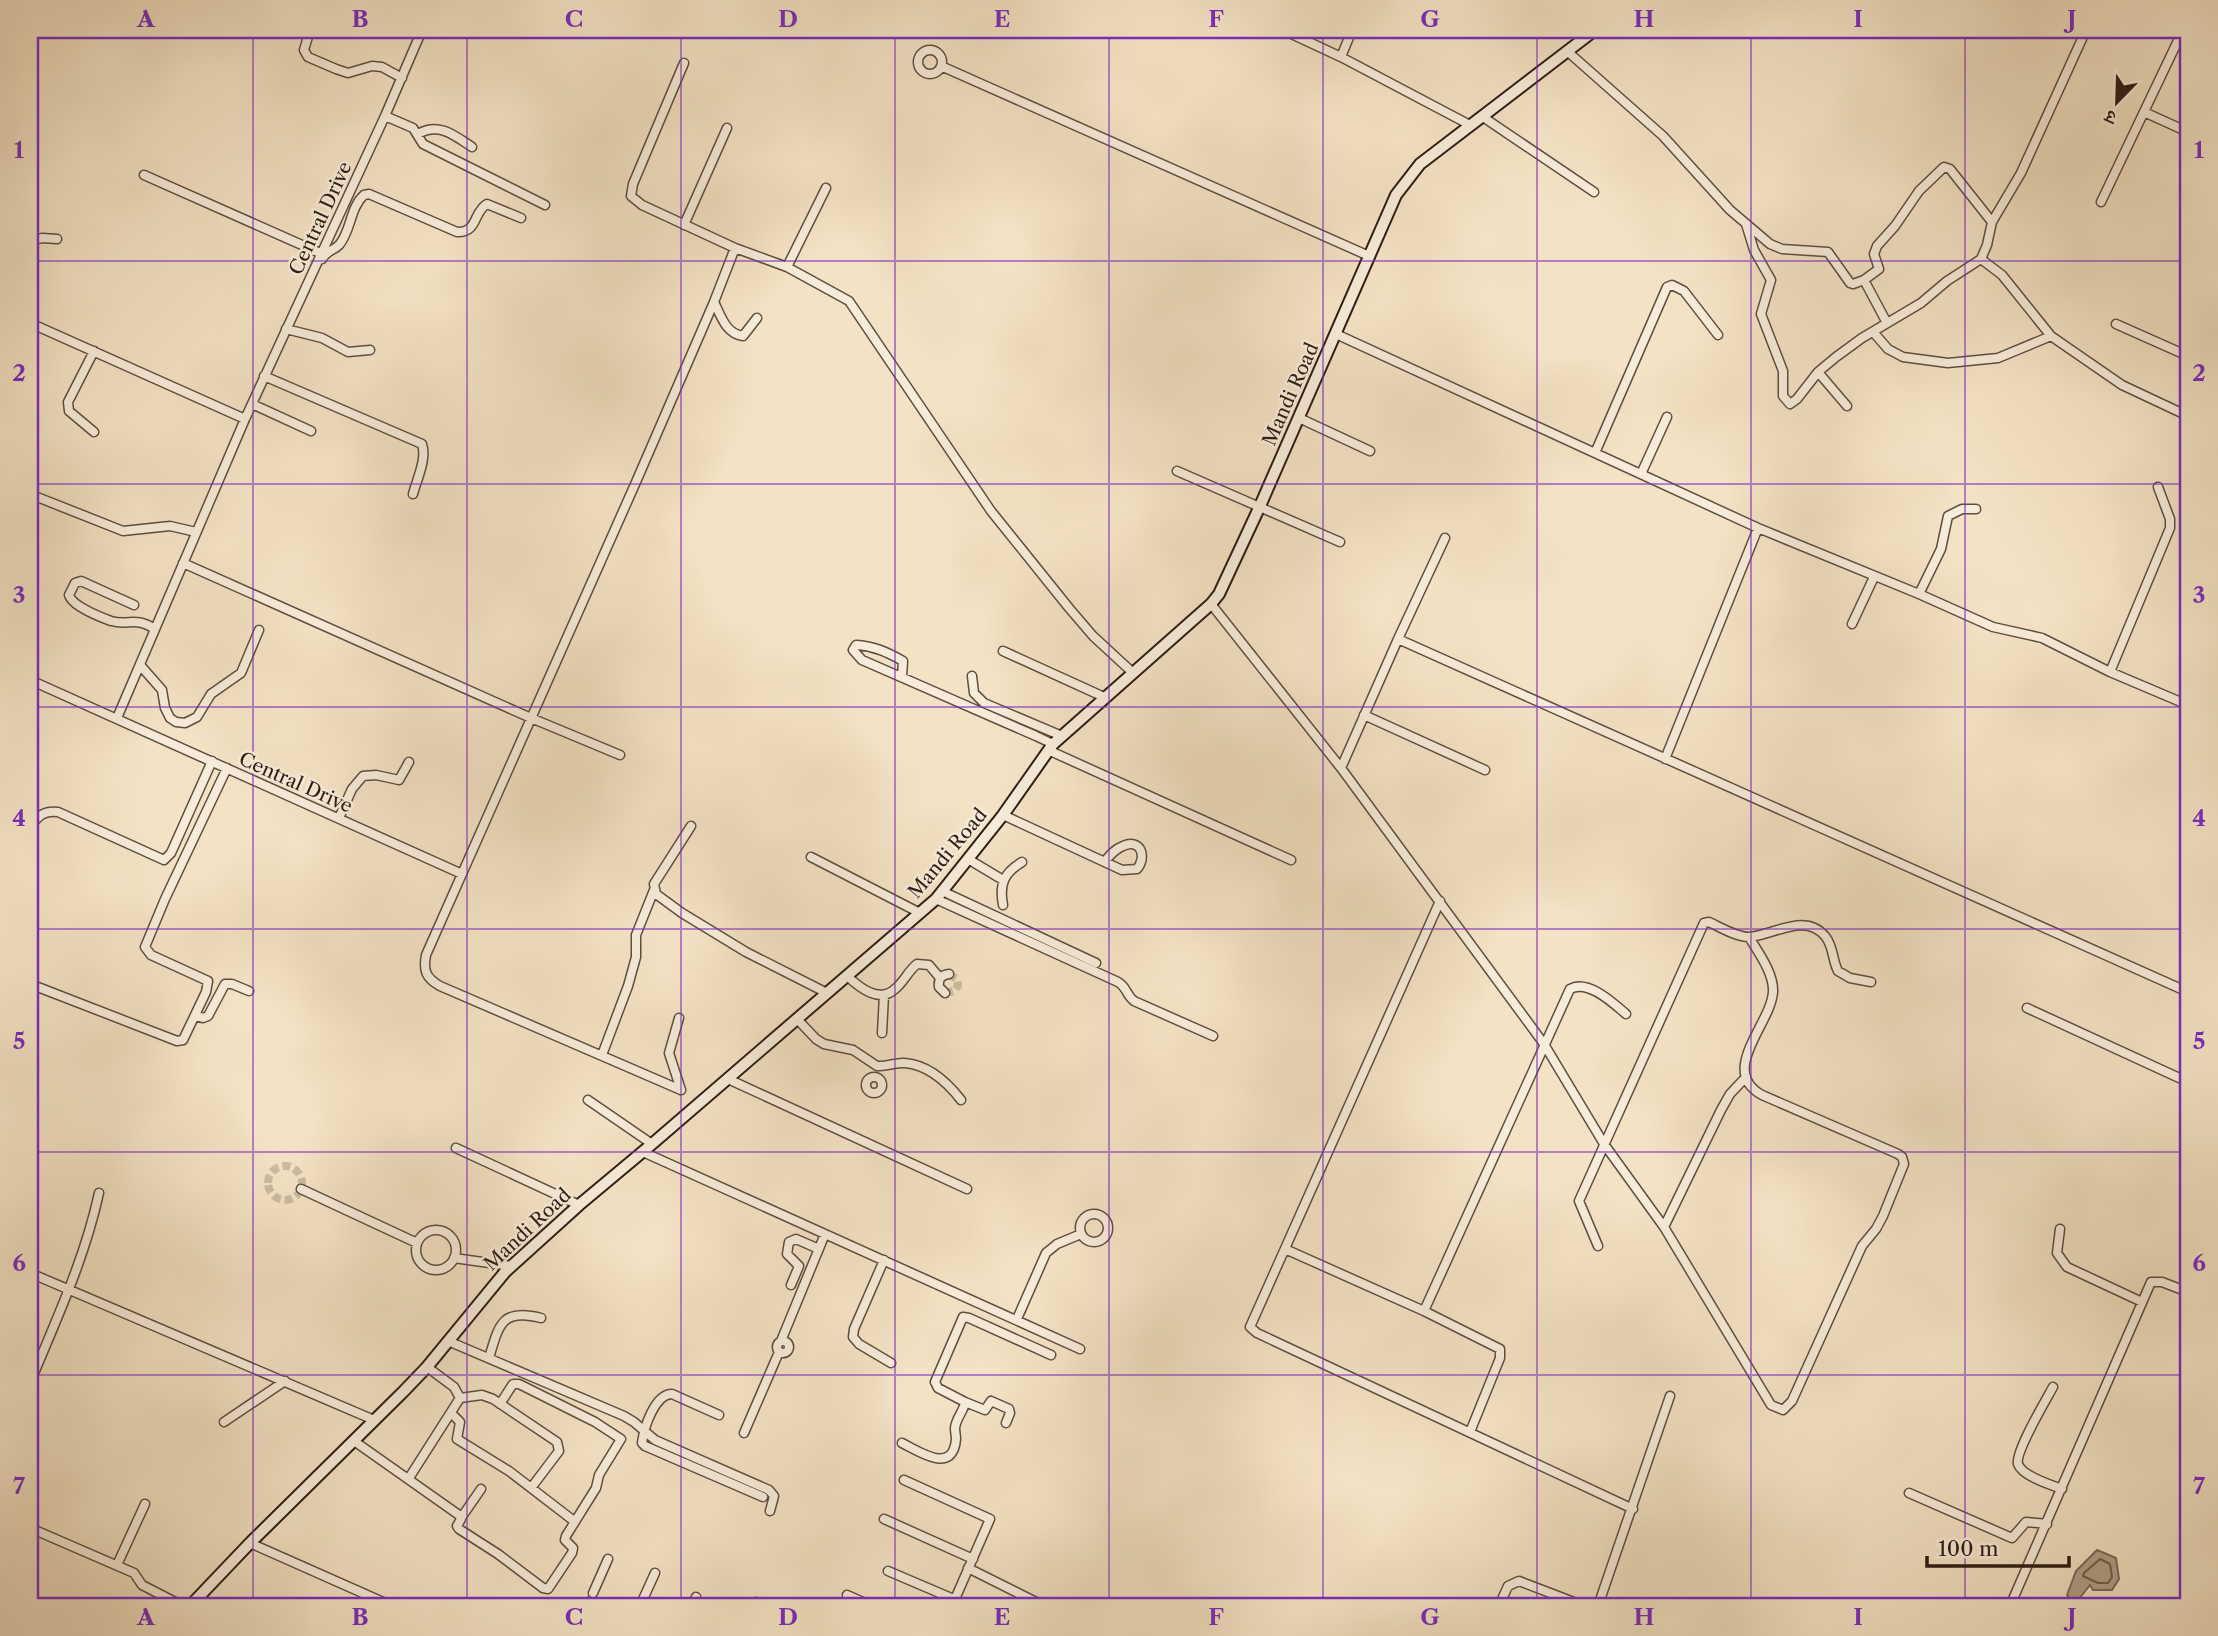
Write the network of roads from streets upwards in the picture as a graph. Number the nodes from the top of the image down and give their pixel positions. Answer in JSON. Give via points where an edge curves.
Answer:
{"nodes":[{"id":1,"x":310,"y":30,"type":"edge"},
{"id":2,"x":422,"y":30,"type":"edge"},
{"id":3,"x":1283,"y":30,"type":"edge"},
{"id":4,"x":1352,"y":30,"type":"edge"},
{"id":5,"x":1595,"y":30,"type":"edge"},
{"id":6,"x":2086,"y":30,"type":"edge"},
{"id":7,"x":2183,"y":30,"type":"edge"},
{"id":8,"x":1580,"y":34,"type":"edge"},
{"id":9,"x":1567,"y":51,"type":"junction"},
{"id":10,"x":1341,"y":57,"type":"junction"},
{"id":11,"x":684,"y":63,"type":"dead end"},
{"id":12,"x":941,"y":66,"type":"dead end"},
{"id":13,"x":401,"y":78,"type":"junction"},
{"id":14,"x":2144,"y":112,"type":"junction"},
{"id":15,"x":386,"y":116,"type":"junction"},
{"id":16,"x":1483,"y":117,"type":"junction"},
{"id":17,"x":1470,"y":125,"type":"junction"},
{"id":18,"x":727,"y":128,"type":"dead end"},
{"id":19,"x":2188,"y":132,"type":"edge"},
{"id":20,"x":418,"y":134,"type":"junction"},
{"id":21,"x":472,"y":147,"type":"dead end"},
{"id":22,"x":144,"y":174,"type":"dead end"},
{"id":23,"x":826,"y":188,"type":"dead end"},
{"id":24,"x":1594,"y":192,"type":"dead end"},
{"id":25,"x":2101,"y":202,"type":"dead end"},
{"id":26,"x":545,"y":205,"type":"dead end"},
{"id":27,"x":521,"y":218,"type":"dead end"},
{"id":28,"x":1992,"y":222,"type":"junction"},
{"id":29,"x":1746,"y":224,"type":"junction"},
{"id":30,"x":684,"y":225,"type":"junction"},
{"id":31,"x":57,"y":239,"type":"dead end"},
{"id":32,"x":30,"y":241,"type":"edge"},
{"id":33,"x":735,"y":248,"type":"junction"},
{"id":34,"x":320,"y":253,"type":"junction"},
{"id":35,"x":1369,"y":256,"type":"junction"},
{"id":36,"x":1981,"y":258,"type":"junction"},
{"id":37,"x":787,"y":267,"type":"junction"},
{"id":38,"x":311,"y":273,"type":"junction"},
{"id":39,"x":1864,"y":279,"type":"junction"},
{"id":40,"x":714,"y":302,"type":"junction"},
{"id":41,"x":757,"y":318,"type":"dead end"},
{"id":42,"x":30,"y":323,"type":"edge"},
{"id":43,"x":1887,"y":323,"type":"junction"},
{"id":44,"x":2116,"y":324,"type":"dead end"},
{"id":45,"x":286,"y":329,"type":"junction"},
{"id":46,"x":1874,"y":332,"type":"junction"},
{"id":47,"x":1336,"y":334,"type":"junction"},
{"id":48,"x":1718,"y":335,"type":"dead end"},
{"id":49,"x":2051,"y":336,"type":"junction"},
{"id":50,"x":370,"y":350,"type":"dead end"},
{"id":51,"x":94,"y":351,"type":"junction"},
{"id":52,"x":2188,"y":356,"type":"edge"},
{"id":53,"x":1818,"y":372,"type":"junction"},
{"id":54,"x":264,"y":376,"type":"junction"},
{"id":55,"x":251,"y":404,"type":"junction"},
{"id":56,"x":1847,"y":407,"type":"dead end"},
{"id":57,"x":2188,"y":416,"type":"edge"},
{"id":58,"x":1667,"y":417,"type":"dead end"},
{"id":59,"x":1299,"y":418,"type":"junction"},
{"id":60,"x":245,"y":419,"type":"junction"},
{"id":61,"x":311,"y":431,"type":"dead end"},
{"id":62,"x":94,"y":432,"type":"dead end"},
{"id":63,"x":1370,"y":451,"type":"dead end"},
{"id":64,"x":1595,"y":453,"type":"junction"},
{"id":65,"x":1177,"y":471,"type":"dead end"},
{"id":66,"x":1641,"y":474,"type":"junction"},
{"id":67,"x":2158,"y":487,"type":"dead end"},
{"id":68,"x":413,"y":494,"type":"dead end"},
{"id":69,"x":32,"y":495,"type":"dead end"},
{"id":70,"x":1260,"y":506,"type":"junction"},
{"id":71,"x":1976,"y":509,"type":"dead end"},
{"id":72,"x":1758,"y":528,"type":"junction"},
{"id":73,"x":196,"y":532,"type":"junction"},
{"id":74,"x":1445,"y":538,"type":"dead end"},
{"id":75,"x":1340,"y":542,"type":"dead end"},
{"id":76,"x":183,"y":563,"type":"junction"},
{"id":77,"x":1874,"y":577,"type":"junction"},
{"id":78,"x":1920,"y":594,"type":"junction"},
{"id":79,"x":1211,"y":604,"type":"junction"},
{"id":80,"x":134,"y":605,"type":"dead end"},
{"id":81,"x":1852,"y":624,"type":"dead end"},
{"id":82,"x":155,"y":629,"type":"junction"},
{"id":83,"x":259,"y":630,"type":"dead end"},
{"id":84,"x":1398,"y":639,"type":"junction"},
{"id":85,"x":1003,"y":651,"type":"dead end"},
{"id":86,"x":140,"y":664,"type":"junction"},
{"id":87,"x":1132,"y":672,"type":"junction"},
{"id":88,"x":2110,"y":672,"type":"junction"},
{"id":89,"x":972,"y":676,"type":"dead end"},
{"id":90,"x":902,"y":677,"type":"junction"},
{"id":91,"x":30,"y":680,"type":"edge"},
{"id":92,"x":1104,"y":697,"type":"junction"},
{"id":93,"x":2188,"y":705,"type":"edge"},
{"id":94,"x":1364,"y":715,"type":"junction"},
{"id":95,"x":117,"y":718,"type":"junction"},
{"id":96,"x":531,"y":718,"type":"junction"},
{"id":97,"x":1055,"y":743,"type":"junction"},
{"id":98,"x":620,"y":755,"type":"dead end"},
{"id":99,"x":1665,"y":759,"type":"junction"},
{"id":100,"x":212,"y":761,"type":"junction"},
{"id":101,"x":409,"y":762,"type":"dead end"},
{"id":102,"x":227,"y":768,"type":"junction"},
{"id":103,"x":1341,"y":768,"type":"junction"},
{"id":104,"x":1485,"y":770,"type":"dead end"},
{"id":105,"x":1003,"y":815,"type":"junction"},
{"id":106,"x":339,"y":818,"type":"junction"},
{"id":107,"x":30,"y":826,"type":"edge"},
{"id":108,"x":691,"y":826,"type":"dead end"},
{"id":109,"x":811,"y":857,"type":"dead end"},
{"id":110,"x":968,"y":859,"type":"junction"},
{"id":111,"x":1291,"y":860,"type":"dead end"},
{"id":112,"x":1105,"y":861,"type":"junction"},
{"id":113,"x":1022,"y":862,"type":"dead end"},
{"id":114,"x":462,"y":874,"type":"junction"},
{"id":115,"x":1003,"y":880,"type":"junction"},
{"id":116,"x":654,"y":890,"type":"junction"},
{"id":117,"x":939,"y":895,"type":"junction"},
{"id":118,"x":1440,"y":901,"type":"junction"},
{"id":119,"x":1003,"y":905,"type":"dead end"},
{"id":120,"x":920,"y":913,"type":"junction"},
{"id":121,"x":1749,"y":937,"type":"junction"},
{"id":122,"x":1096,"y":963,"type":"dead end"},
{"id":123,"x":847,"y":976,"type":"junction"},
{"id":124,"x":1871,"y":982,"type":"dead end"},
{"id":125,"x":30,"y":984,"type":"edge"},
{"id":126,"x":249,"y":991,"type":"dead end"},
{"id":127,"x":2188,"y":992,"type":"edge"},
{"id":128,"x":827,"y":993,"type":"junction"},
{"id":129,"x":945,"y":993,"type":"dead end"},
{"id":130,"x":884,"y":995,"type":"junction"},
{"id":131,"x":2027,"y":1008,"type":"dead end"},
{"id":132,"x":1626,"y":1014,"type":"dead end"},
{"id":133,"x":195,"y":1015,"type":"junction"},
{"id":134,"x":679,"y":1018,"type":"dead end"},
{"id":135,"x":797,"y":1019,"type":"junction"},
{"id":136,"x":882,"y":1033,"type":"dead end"},
{"id":137,"x":1213,"y":1036,"type":"dead end"},
{"id":138,"x":1544,"y":1044,"type":"junction"},
{"id":139,"x":602,"y":1055,"type":"junction"},
{"id":140,"x":877,"y":1066,"type":"junction"},
{"id":141,"x":875,"y":1077,"type":"dead end"},
{"id":142,"x":1746,"y":1077,"type":"junction"},
{"id":143,"x":728,"y":1079,"type":"junction"},
{"id":144,"x":2188,"y":1082,"type":"edge"},
{"id":145,"x":588,"y":1100,"type":"dead end"},
{"id":146,"x":961,"y":1100,"type":"dead end"},
{"id":147,"x":652,"y":1144,"type":"junction"},
{"id":148,"x":1604,"y":1144,"type":"junction"},
{"id":149,"x":456,"y":1148,"type":"dead end"},
{"id":150,"x":643,"y":1152,"type":"junction"},
{"id":151,"x":300,"y":1189,"type":"tunnel mouth"},
{"id":152,"x":967,"y":1189,"type":"dead end"},
{"id":153,"x":99,"y":1193,"type":"dead end"},
{"id":154,"x":579,"y":1205,"type":"junction"},
{"id":155,"x":1664,"y":1227,"type":"junction"},
{"id":156,"x":2060,"y":1229,"type":"dead end"},
{"id":157,"x":825,"y":1234,"type":"junction"},
{"id":158,"x":1081,"y":1234,"type":"dead end"},
{"id":159,"x":417,"y":1243,"type":"junction"},
{"id":160,"x":1598,"y":1246,"type":"dead end"},
{"id":161,"x":819,"y":1249,"type":"junction"},
{"id":162,"x":1285,"y":1249,"type":"junction"},
{"id":163,"x":454,"y":1258,"type":"junction"},
{"id":164,"x":884,"y":1260,"type":"junction"},
{"id":165,"x":511,"y":1266,"type":"junction"},
{"id":166,"x":30,"y":1273,"type":"edge"},
{"id":167,"x":791,"y":1285,"type":"dead end"},
{"id":168,"x":71,"y":1290,"type":"junction"},
{"id":169,"x":2188,"y":1292,"type":"edge"},
{"id":170,"x":2142,"y":1302,"type":"junction"},
{"id":171,"x":1424,"y":1311,"type":"junction"},
{"id":172,"x":541,"y":1318,"type":"dead end"},
{"id":173,"x":1017,"y":1320,"type":"junction"},
{"id":174,"x":1035,"y":1328,"type":"junction"},
{"id":175,"x":448,"y":1341,"type":"junction"},
{"id":176,"x":1028,"y":1345,"type":"junction"},
{"id":177,"x":1080,"y":1349,"type":"dead end"},
{"id":178,"x":30,"y":1353,"type":"edge"},
{"id":179,"x":1051,"y":1355,"type":"dead end"},
{"id":180,"x":40,"y":1358,"type":"junction"},
{"id":181,"x":489,"y":1358,"type":"junction"},
{"id":182,"x":891,"y":1363,"type":"dead end"},
{"id":183,"x":427,"y":1367,"type":"junction"},
{"id":184,"x":285,"y":1381,"type":"junction"},
{"id":185,"x":30,"y":1384,"type":"edge"},
{"id":186,"x":2053,"y":1387,"type":"dead end"},
{"id":187,"x":1670,"y":1396,"type":"dead end"},
{"id":188,"x":460,"y":1398,"type":"junction"},
{"id":189,"x":965,"y":1402,"type":"junction"},
{"id":190,"x":500,"y":1404,"type":"junction"},
{"id":191,"x":452,"y":1414,"type":"junction"},
{"id":192,"x":719,"y":1415,"type":"dead end"},
{"id":193,"x":374,"y":1420,"type":"junction"},
{"id":194,"x":224,"y":1422,"type":"dead end"},
{"id":195,"x":1006,"y":1423,"type":"dead end"},
{"id":196,"x":644,"y":1431,"type":"junction"},
{"id":197,"x":1470,"y":1432,"type":"junction"},
{"id":198,"x":744,"y":1433,"type":"dead end"},
{"id":199,"x":354,"y":1441,"type":"junction"},
{"id":200,"x":902,"y":1443,"type":"dead end"},
{"id":201,"x":409,"y":1478,"type":"junction"},
{"id":202,"x":904,"y":1480,"type":"dead end"},
{"id":203,"x":531,"y":1488,"type":"junction"},
{"id":204,"x":481,"y":1489,"type":"dead end"},
{"id":205,"x":2062,"y":1489,"type":"junction"},
{"id":206,"x":1909,"y":1493,"type":"dead end"},
{"id":207,"x":763,"y":1497,"type":"dead end"},
{"id":208,"x":145,"y":1504,"type":"dead end"},
{"id":209,"x":1633,"y":1509,"type":"junction"},
{"id":210,"x":770,"y":1511,"type":"dead end"},
{"id":211,"x":461,"y":1518,"type":"junction"},
{"id":212,"x":884,"y":1519,"type":"dead end"},
{"id":213,"x":574,"y":1521,"type":"junction"},
{"id":214,"x":2047,"y":1524,"type":"junction"},
{"id":215,"x":30,"y":1528,"type":"edge"},
{"id":216,"x":250,"y":1544,"type":"junction"},
{"id":217,"x":608,"y":1559,"type":"dead end"},
{"id":218,"x":973,"y":1559,"type":"junction"},
{"id":219,"x":117,"y":1565,"type":"junction"},
{"id":220,"x":968,"y":1569,"type":"junction"},
{"id":221,"x":888,"y":1571,"type":"dead end"},
{"id":222,"x":654,"y":1573,"type":"dead end"},
{"id":223,"x":847,"y":1595,"type":"dead end"},
{"id":224,"x":696,"y":1597,"type":"dead end"},
{"id":225,"x":590,"y":1600,"type":"edge"},
{"id":226,"x":953,"y":1603,"type":"edge"},
{"id":227,"x":183,"y":1606,"type":"edge"},
{"id":228,"x":190,"y":1606,"type":"edge"},
{"id":229,"x":391,"y":1606,"type":"edge"},
{"id":230,"x":640,"y":1606,"type":"edge"},
{"id":231,"x":692,"y":1606,"type":"edge"},
{"id":232,"x":872,"y":1606,"type":"edge"},
{"id":233,"x":970,"y":1606,"type":"edge"},
{"id":234,"x":1044,"y":1606,"type":"edge"},
{"id":235,"x":1499,"y":1606,"type":"edge"},
{"id":236,"x":1584,"y":1606,"type":"edge"},
{"id":237,"x":1595,"y":1606,"type":"edge"},
{"id":238,"x":2010,"y":1606,"type":"edge"}],
"edges":[{"from":1,"to":13,"type":"street","via":[[304,50],[309,57],[348,73],[372,66]]},
{"from":2,"to":13,"type":"street","name":"Central Drive"},
{"from":3,"to":10,"type":"street"},
{"from":4,"to":10,"type":"street"},
{"from":5,"to":8,"type":"street","name":"Mandi Road"},
{"from":6,"to":28,"type":"street","via":[[2021,173]]},
{"from":7,"to":14,"type":"street"},
{"from":8,"to":9,"type":"street","name":"Mandi Road"},
{"from":9,"to":16,"type":"street","name":"Mandi Road"},
{"from":9,"to":29,"type":"street","via":[[1669,141]]},
{"from":10,"to":17,"type":"street"},
{"from":11,"to":30,"type":"street","via":[[631,193],[635,201]]},
{"from":12,"to":35,"type":"street"},
{"from":13,"to":15,"type":"street","name":"Central Drive"},
{"from":14,"to":19,"type":"street"},
{"from":14,"to":25,"type":"street"},
{"from":15,"to":20,"type":"street"},
{"from":15,"to":34,"type":"street","name":"Central Drive"},
{"from":16,"to":17,"type":"street","name":"Mandi Road"},
{"from":16,"to":24,"type":"street"},
{"from":17,"to":35,"type":"street","name":"Mandi Road","via":[[1409,177]]},
{"from":18,"to":30,"type":"street"},
{"from":20,"to":21,"type":"street","via":[[443,129]]},
{"from":20,"to":26,"type":"street","via":[[423,144]]},
{"from":22,"to":34,"type":"street"},
{"from":23,"to":37,"type":"street"},
{"from":27,"to":38,"type":"street","via":[[487,204],[468,232],[457,232],[364,195],[340,243],[327,251]]},
{"from":28,"to":36,"type":"street"},
{"from":28,"to":39,"type":"street","via":[[1944,167],[1919,191],[1877,246],[1874,254],[1879,269]]},
{"from":29,"to":39,"type":"street","via":[[1779,248],[1830,253],[1851,284]]},
{"from":29,"to":53,"type":"street","via":[[1771,280],[1761,314],[1782,368],[1782,393],[1787,403],[1797,399]]},
{"from":30,"to":33,"type":"street"},
{"from":31,"to":32,"type":"street"},
{"from":33,"to":37,"type":"street"},
{"from":33,"to":40,"type":"street"},
{"from":34,"to":38,"type":"street","name":"Central Drive"},
{"from":35,"to":47,"type":"street","name":"Mandi Road"},
{"from":36,"to":43,"type":"street"},
{"from":36,"to":49,"type":"street","via":[[2002,275]]},
{"from":37,"to":87,"type":"street","via":[[841,295],[854,307],[991,511],[1088,629]]},
{"from":38,"to":45,"type":"street","name":"Central Drive"},
{"from":39,"to":43,"type":"street"},
{"from":40,"to":41,"type":"street","via":[[735,334],[744,336]]},
{"from":40,"to":96,"type":"street"},
{"from":42,"to":51,"type":"street"},
{"from":43,"to":46,"type":"street"},
{"from":44,"to":52,"type":"street"},
{"from":45,"to":50,"type":"street","via":[[315,335],[348,352]]},
{"from":45,"to":54,"type":"street","name":"Central Drive"},
{"from":46,"to":49,"type":"street","via":[[1888,349],[1903,357],[1948,363],[1998,358]]},
{"from":46,"to":53,"type":"street"},
{"from":47,"to":59,"type":"street","name":"Mandi Road"},
{"from":47,"to":64,"type":"street"},
{"from":48,"to":64,"type":"street","via":[[1684,291],[1667,287]]},
{"from":49,"to":57,"type":"street","via":[[2122,385]]},
{"from":51,"to":60,"type":"street"},
{"from":51,"to":62,"type":"street","via":[[68,402],[69,411]]},
{"from":53,"to":56,"type":"street"},
{"from":54,"to":55,"type":"street","name":"Central Drive"},
{"from":54,"to":68,"type":"street","via":[[422,444],[423,460]]},
{"from":55,"to":60,"type":"street","name":"Central Drive"},
{"from":55,"to":61,"type":"street"},
{"from":58,"to":66,"type":"street"},
{"from":59,"to":63,"type":"street"},
{"from":59,"to":70,"type":"street","name":"Mandi Road"},
{"from":60,"to":73,"type":"street","name":"Central Drive"},
{"from":64,"to":66,"type":"street"},
{"from":65,"to":70,"type":"street"},
{"from":66,"to":72,"type":"street"},
{"from":67,"to":88,"type":"street","via":[[2170,528]]},
{"from":69,"to":73,"type":"street","via":[[123,531],[170,526]]},
{"from":70,"to":75,"type":"street"},
{"from":70,"to":79,"type":"street","name":"Mandi Road"},
{"from":71,"to":78,"type":"street","via":[[1948,516],[1941,549]]},
{"from":72,"to":77,"type":"street"},
{"from":72,"to":99,"type":"street"},
{"from":73,"to":76,"type":"street","name":"Central Drive"},
{"from":74,"to":84,"type":"street"},
{"from":76,"to":82,"type":"street","name":"Central Drive"},
{"from":76,"to":96,"type":"street"},
{"from":77,"to":78,"type":"street"},
{"from":77,"to":81,"type":"street"},
{"from":78,"to":88,"type":"street","via":[[2003,631],[2042,638]]},
{"from":79,"to":87,"type":"street","name":"Mandi Road"},
{"from":79,"to":103,"type":"street"},
{"from":80,"to":82,"type":"street","via":[[81,581],[69,595],[73,603],[110,621],[141,621]]},
{"from":82,"to":86,"type":"street","name":"Central Drive"},
{"from":83,"to":86,"type":"street","via":[[241,673],[211,694],[197,717],[186,723],[170,718],[162,690]]},
{"from":84,"to":94,"type":"street"},
{"from":84,"to":99,"type":"street"},
{"from":85,"to":92,"type":"street"},
{"from":86,"to":95,"type":"street","name":"Central Drive"},
{"from":87,"to":92,"type":"street","name":"Mandi Road"},
{"from":88,"to":93,"type":"street"},
{"from":89,"to":97,"type":"street","via":[[974,693],[984,703]]},
{"from":90,"to":90,"type":"street","via":[[856,656],[856,645],[872,646],[903,661]]},
{"from":90,"to":97,"type":"street"},
{"from":91,"to":95,"type":"street","name":"Central Drive"},
{"from":92,"to":97,"type":"street","name":"Mandi Road"},
{"from":94,"to":103,"type":"street"},
{"from":94,"to":104,"type":"street"},
{"from":95,"to":100,"type":"street","name":"Central Drive"},
{"from":96,"to":98,"type":"street"},
{"from":96,"to":114,"type":"street"},
{"from":97,"to":105,"type":"street","name":"Mandi Road"},
{"from":97,"to":111,"type":"street"},
{"from":99,"to":127,"type":"street"},
{"from":100,"to":102,"type":"street","name":"Central Drive"},
{"from":100,"to":107,"type":"street","via":[[171,853],[163,860],[58,812],[48,810]]},
{"from":101,"to":106,"type":"street","via":[[399,780],[363,776]]},
{"from":102,"to":106,"type":"street","name":"Central Drive"},
{"from":102,"to":133,"type":"street","via":[[145,947],[151,955],[208,981]]},
{"from":103,"to":118,"type":"street"},
{"from":105,"to":110,"type":"street","name":"Mandi Road"},
{"from":105,"to":112,"type":"street"},
{"from":106,"to":114,"type":"street","name":"Central Drive"},
{"from":108,"to":116,"type":"street","via":[[659,874]]},
{"from":109,"to":120,"type":"street"},
{"from":110,"to":115,"type":"street"},
{"from":110,"to":117,"type":"street","name":"Mandi Road"},
{"from":112,"to":112,"type":"street","via":[[1130,844],[1141,849],[1143,856],[1136,869],[1130,870]]},
{"from":113,"to":115,"type":"street"},
{"from":114,"to":139,"type":"street","via":[[426,955],[425,973],[440,986]]},
{"from":115,"to":119,"type":"street"},
{"from":116,"to":128,"type":"street","via":[[734,946]]},
{"from":116,"to":139,"type":"street","via":[[637,931],[628,986]]},
{"from":117,"to":120,"type":"street","name":"Mandi Road"},
{"from":117,"to":122,"type":"street"},
{"from":117,"to":137,"type":"street","via":[[1118,982],[1133,1001]]},
{"from":118,"to":138,"type":"street"},
{"from":118,"to":162,"type":"street"},
{"from":120,"to":123,"type":"street","name":"Mandi Road"},
{"from":121,"to":124,"type":"street","via":[[1811,926],[1828,940],[1838,971]]},
{"from":121,"to":142,"type":"street","via":[[1773,992],[1745,1058]]},
{"from":121,"to":148,"type":"street","via":[[1709,922],[1702,925]]},
{"from":123,"to":128,"type":"street","name":"Mandi Road"},
{"from":123,"to":130,"type":"street","via":[[869,992]]},
{"from":125,"to":133,"type":"street","via":[[180,1042]]},
{"from":126,"to":133,"type":"street","via":[[225,984],[208,1016]]},
{"from":128,"to":135,"type":"street","name":"Mandi Road"},
{"from":129,"to":130,"type":"street","via":[[939,987],[944,976],[929,965],[917,964],[896,989]]},
{"from":130,"to":136,"type":"street"},
{"from":131,"to":144,"type":"street"},
{"from":132,"to":138,"type":"street","via":[[1596,992],[1574,986]]},
{"from":134,"to":139,"type":"street","via":[[669,1053],[681,1090]]},
{"from":135,"to":140,"type":"street","via":[[824,1044],[853,1051]]},
{"from":135,"to":143,"type":"street","name":"Mandi Road"},
{"from":138,"to":148,"type":"street"},
{"from":138,"to":171,"type":"street"},
{"from":140,"to":141,"type":"street"},
{"from":140,"to":146,"type":"street","via":[[904,1063],[925,1069],[945,1081]]},
{"from":142,"to":155,"type":"street","via":[[1721,1110]]},
{"from":142,"to":155,"type":"street","via":[[1750,1088],[1762,1095],[1898,1154],[1904,1164],[1883,1216],[1862,1246],[1785,1409],[1771,1405]]},
{"from":143,"to":147,"type":"street","name":"Mandi Road"},
{"from":143,"to":152,"type":"street"},
{"from":145,"to":147,"type":"street"},
{"from":147,"to":150,"type":"street","name":"Mandi Road"},
{"from":148,"to":155,"type":"street"},
{"from":148,"to":160,"type":"street","via":[[1578,1204]]},
{"from":149,"to":154,"type":"street"},
{"from":150,"to":154,"type":"street","name":"Mandi Road"},
{"from":150,"to":157,"type":"street"},
{"from":151,"to":159,"type":"street"},
{"from":153,"to":168,"type":"street"},
{"from":154,"to":165,"type":"street","name":"Mandi Road"},
{"from":156,"to":170,"type":"street","via":[[2057,1253],[2067,1267]]},
{"from":157,"to":161,"type":"street"},
{"from":157,"to":164,"type":"street"},
{"from":158,"to":173,"type":"street","via":[[1046,1252]]},
{"from":159,"to":163,"type":"street","via":[[416,1255],[428,1268],[446,1267]]},
{"from":159,"to":163,"type":"street","via":[[425,1233],[443,1232],[453,1240]]},
{"from":161,"to":167,"type":"street","via":[[796,1239],[789,1242],[787,1254],[799,1266]]},
{"from":161,"to":198,"type":"street"},
{"from":162,"to":171,"type":"street"},
{"from":162,"to":197,"type":"street","via":[[1251,1329]]},
{"from":163,"to":165,"type":"street"},
{"from":164,"to":173,"type":"street"},
{"from":164,"to":182,"type":"street","via":[[853,1337]]},
{"from":165,"to":175,"type":"street","name":"Mandi Road"},
{"from":166,"to":168,"type":"street"},
{"from":168,"to":180,"type":"street"},
{"from":168,"to":184,"type":"street"},
{"from":169,"to":170,"type":"street","via":[[2153,1281]]},
{"from":170,"to":205,"type":"street"},
{"from":171,"to":197,"type":"street","via":[[1501,1352]]},
{"from":172,"to":181,"type":"street","via":[[521,1314],[503,1321]]},
{"from":173,"to":174,"type":"street"},
{"from":174,"to":176,"type":"street"},
{"from":174,"to":177,"type":"street"},
{"from":175,"to":181,"type":"street"},
{"from":175,"to":183,"type":"street","name":"Mandi Road"},
{"from":176,"to":179,"type":"street"},
{"from":176,"to":189,"type":"street","via":[[963,1317],[935,1382]]},
{"from":178,"to":180,"type":"street"},
{"from":180,"to":185,"type":"street"},
{"from":181,"to":196,"type":"street","via":[[624,1416]]},
{"from":183,"to":188,"type":"street","via":[[454,1387]]},
{"from":183,"to":193,"type":"street","name":"Mandi Road"},
{"from":184,"to":193,"type":"street"},
{"from":184,"to":194,"type":"street"},
{"from":186,"to":205,"type":"street","via":[[2018,1464],[2039,1480]]},
{"from":187,"to":209,"type":"street"},
{"from":188,"to":190,"type":"street","via":[[482,1395]]},
{"from":188,"to":191,"type":"street"},
{"from":189,"to":195,"type":"street","via":[[985,1410],[991,1401],[1004,1406],[1010,1413]]},
{"from":189,"to":200,"type":"street","via":[[948,1457],[934,1458]]},
{"from":190,"to":203,"type":"street","via":[[559,1445]]},
{"from":190,"to":213,"type":"street","via":[[513,1384],[519,1384],[621,1439]]},
{"from":191,"to":201,"type":"street"},
{"from":191,"to":203,"type":"street","via":[[460,1422],[457,1439]]},
{"from":192,"to":196,"type":"street","via":[[665,1394]]},
{"from":193,"to":199,"type":"street","name":"Mandi Road"},
{"from":196,"to":207,"type":"street","via":[[645,1447]]},
{"from":196,"to":210,"type":"street","via":[[769,1490],[774,1496]]},
{"from":197,"to":209,"type":"street"},
{"from":199,"to":201,"type":"street"},
{"from":199,"to":216,"type":"street","name":"Mandi Road"},
{"from":201,"to":211,"type":"street"},
{"from":202,"to":218,"type":"street","via":[[990,1519]]},
{"from":203,"to":213,"type":"street"},
{"from":204,"to":211,"type":"street"},
{"from":205,"to":214,"type":"street"},
{"from":206,"to":214,"type":"street","via":[[2012,1538],[2026,1522]]},
{"from":208,"to":219,"type":"street"},
{"from":209,"to":237,"type":"street"},
{"from":211,"to":213,"type":"street","via":[[459,1529],[546,1589],[572,1553],[565,1539]]},
{"from":212,"to":218,"type":"street"},
{"from":214,"to":238,"type":"street"},
{"from":215,"to":219,"type":"street"},
{"from":216,"to":228,"type":"street","name":"Mandi Road"},
{"from":216,"to":229,"type":"street"},
{"from":217,"to":225,"type":"street"},
{"from":218,"to":220,"type":"street"},
{"from":219,"to":227,"type":"street","via":[[134,1573],[142,1585]]},
{"from":220,"to":226,"type":"street"},
{"from":220,"to":234,"type":"street"},
{"from":221,"to":226,"type":"street"},
{"from":222,"to":230,"type":"street"},
{"from":223,"to":232,"type":"street"},
{"from":224,"to":231,"type":"street"},
{"from":226,"to":233,"type":"street"},
{"from":235,"to":236,"type":"street","via":[[1508,1586],[1519,1581]]}]}
